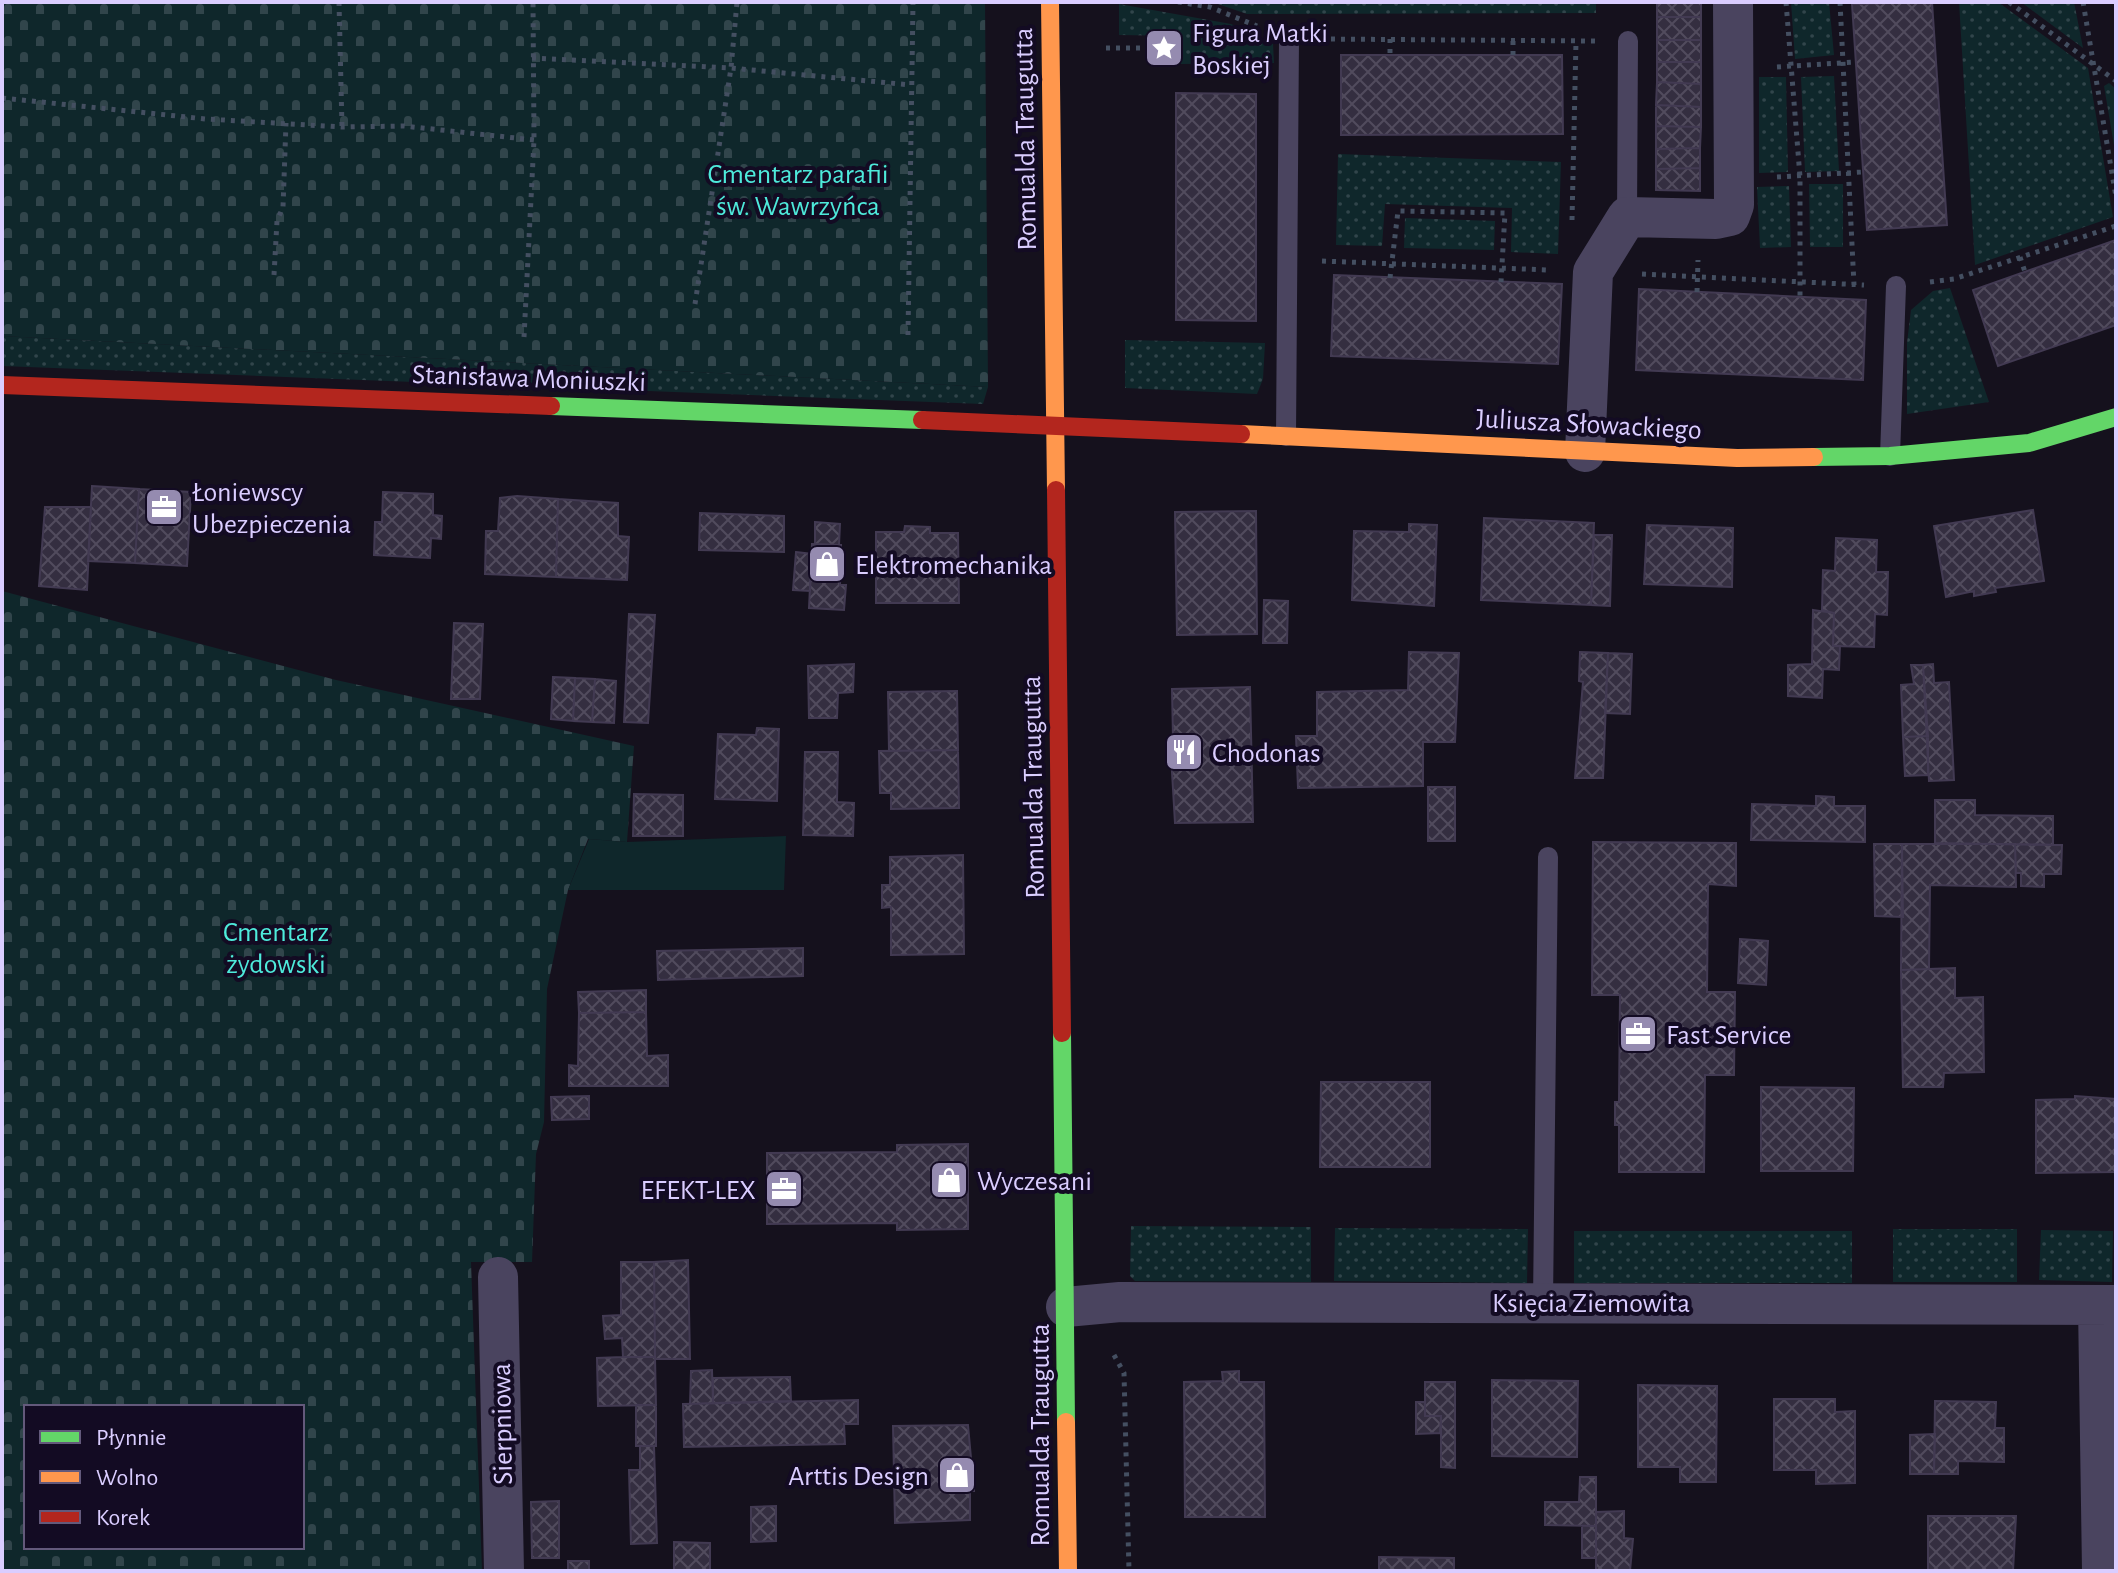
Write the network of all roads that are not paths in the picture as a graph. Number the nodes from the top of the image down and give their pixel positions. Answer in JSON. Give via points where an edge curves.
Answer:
{"nodes":[{"id":1,"x":1050,"y":2,"type":"edge"},
{"id":2,"x":1733,"y":2,"type":"edge"},
{"id":3,"x":1289,"y":38,"type":"road end"},
{"id":4,"x":1628,"y":41,"type":"road end"},
{"id":5,"x":1627,"y":217,"type":"junction"},
{"id":6,"x":1896,"y":286,"type":"road end"},
{"id":7,"x":2,"y":385,"type":"edge"},
{"id":8,"x":2116,"y":417,"type":"edge"},
{"id":9,"x":1055,"y":425,"type":"junction"},
{"id":10,"x":1286,"y":436,"type":"junction"},
{"id":11,"x":1585,"y":452,"type":"junction"},
{"id":12,"x":1890,"y":456,"type":"junction"},
{"id":13,"x":1548,"y":857,"type":"dead end"},
{"id":14,"x":498,"y":1277,"type":"dead end"},
{"id":15,"x":1543,"y":1302,"type":"junction"},
{"id":16,"x":2107,"y":1305,"type":"edge"},
{"id":17,"x":1066,"y":1307,"type":"junction"},
{"id":18,"x":504,"y":1571,"type":"edge"},
{"id":19,"x":1068,"y":1571,"type":"edge"},
{"id":20,"x":2102,"y":1571,"type":"edge"}],
"edges":[{"from":1,"to":9,"type":"street","name":"Romualda Traugutta"},
{"from":2,"to":5,"type":"street","via":[[1736,177],[1730,216]]},
{"from":3,"to":10,"type":"lane"},
{"from":4,"to":5,"type":"lane"},
{"from":5,"to":11,"type":"street","via":[[1593,272]]},
{"from":6,"to":12,"type":"lane"},
{"from":7,"to":9,"type":"street","name":"Stanisława Moniuszki"},
{"from":8,"to":12,"type":"street","name":"Juliusza Słowackiego","via":[[2029,443]]},
{"from":9,"to":10,"type":"street","name":"Juliusza Słowackiego"},
{"from":9,"to":17,"type":"street","name":"Romualda Traugutta"},
{"from":10,"to":11,"type":"street","name":"Juliusza Słowackiego"},
{"from":11,"to":12,"type":"street","name":"Juliusza Słowackiego","via":[[1737,458]]},
{"from":13,"to":15,"type":"lane"},
{"from":14,"to":18,"type":"street","name":"Sierpniowa"},
{"from":15,"to":16,"type":"street","name":"Księcia Ziemowita"},
{"from":15,"to":17,"type":"street","name":"Księcia Ziemowita","via":[[1120,1302]]},
{"from":16,"to":20,"type":"street"},
{"from":17,"to":19,"type":"street","name":"Romualda Traugutta"}]}
